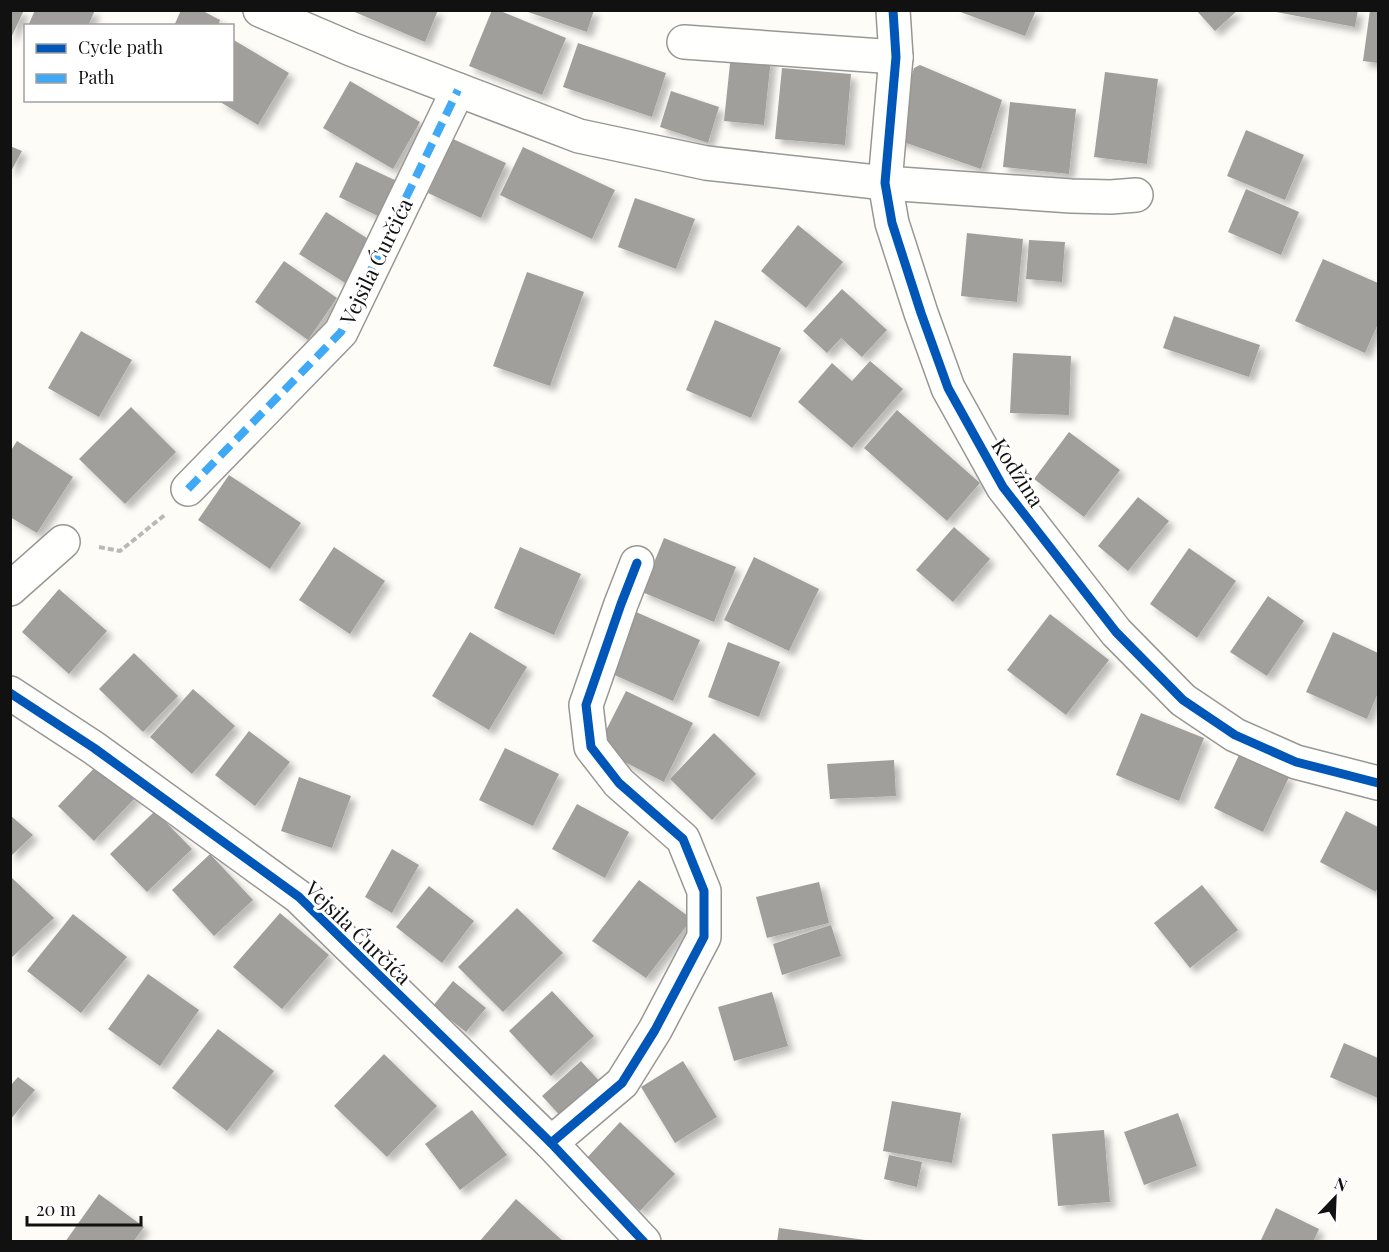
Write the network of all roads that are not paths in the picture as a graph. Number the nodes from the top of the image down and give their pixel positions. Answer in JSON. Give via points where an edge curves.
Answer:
{"nodes":[{"id":1,"x":260,"y":10,"type":"edge"},
{"id":2,"x":892,"y":10,"type":"edge"},
{"id":3,"x":684,"y":42,"type":"dead end"},
{"id":4,"x":896,"y":57,"type":"junction"},
{"id":5,"x":458,"y":90,"type":"junction"},
{"id":6,"x":885,"y":183,"type":"junction"},
{"id":7,"x":1136,"y":195,"type":"dead end"},
{"id":8,"x":188,"y":489,"type":"road end"},
{"id":9,"x":63,"y":542,"type":"road end"},
{"id":10,"x":637,"y":563,"type":"dead end"},
{"id":11,"x":10,"y":589,"type":"edge"},
{"id":12,"x":10,"y":693,"type":"edge"},
{"id":13,"x":1378,"y":783,"type":"edge"},
{"id":14,"x":551,"y":1143,"type":"junction"},
{"id":15,"x":645,"y":1242,"type":"edge"}],
"edges":[{"from":1,"to":5,"type":"street"},
{"from":2,"to":4,"type":"street","name":"Kodžina"},
{"from":3,"to":4,"type":"street"},
{"from":4,"to":6,"type":"street","name":"Kodžina"},
{"from":5,"to":6,"type":"street","via":[[579,135],[613,143],[705,163]]},
{"from":5,"to":8,"type":"street","name":"Vejsila Ćurčića","via":[[341,332]]},
{"from":6,"to":7,"type":"street","via":[[1071,196]]},
{"from":6,"to":13,"type":"street","name":"Kodžina","via":[[892,223],[948,388],[1003,487],[1116,632],[1183,700],[1235,735],[1296,762]]},
{"from":9,"to":11,"type":"street"},
{"from":10,"to":14,"type":"street","via":[[586,705],[591,747],[620,783],[683,839],[704,891],[704,938],[622,1083]]},
{"from":12,"to":14,"type":"street","name":"Vejsila Ćurčića","via":[[94,748],[299,897]]},
{"from":14,"to":15,"type":"street","name":"Vejsila Ćurčića"}]}
